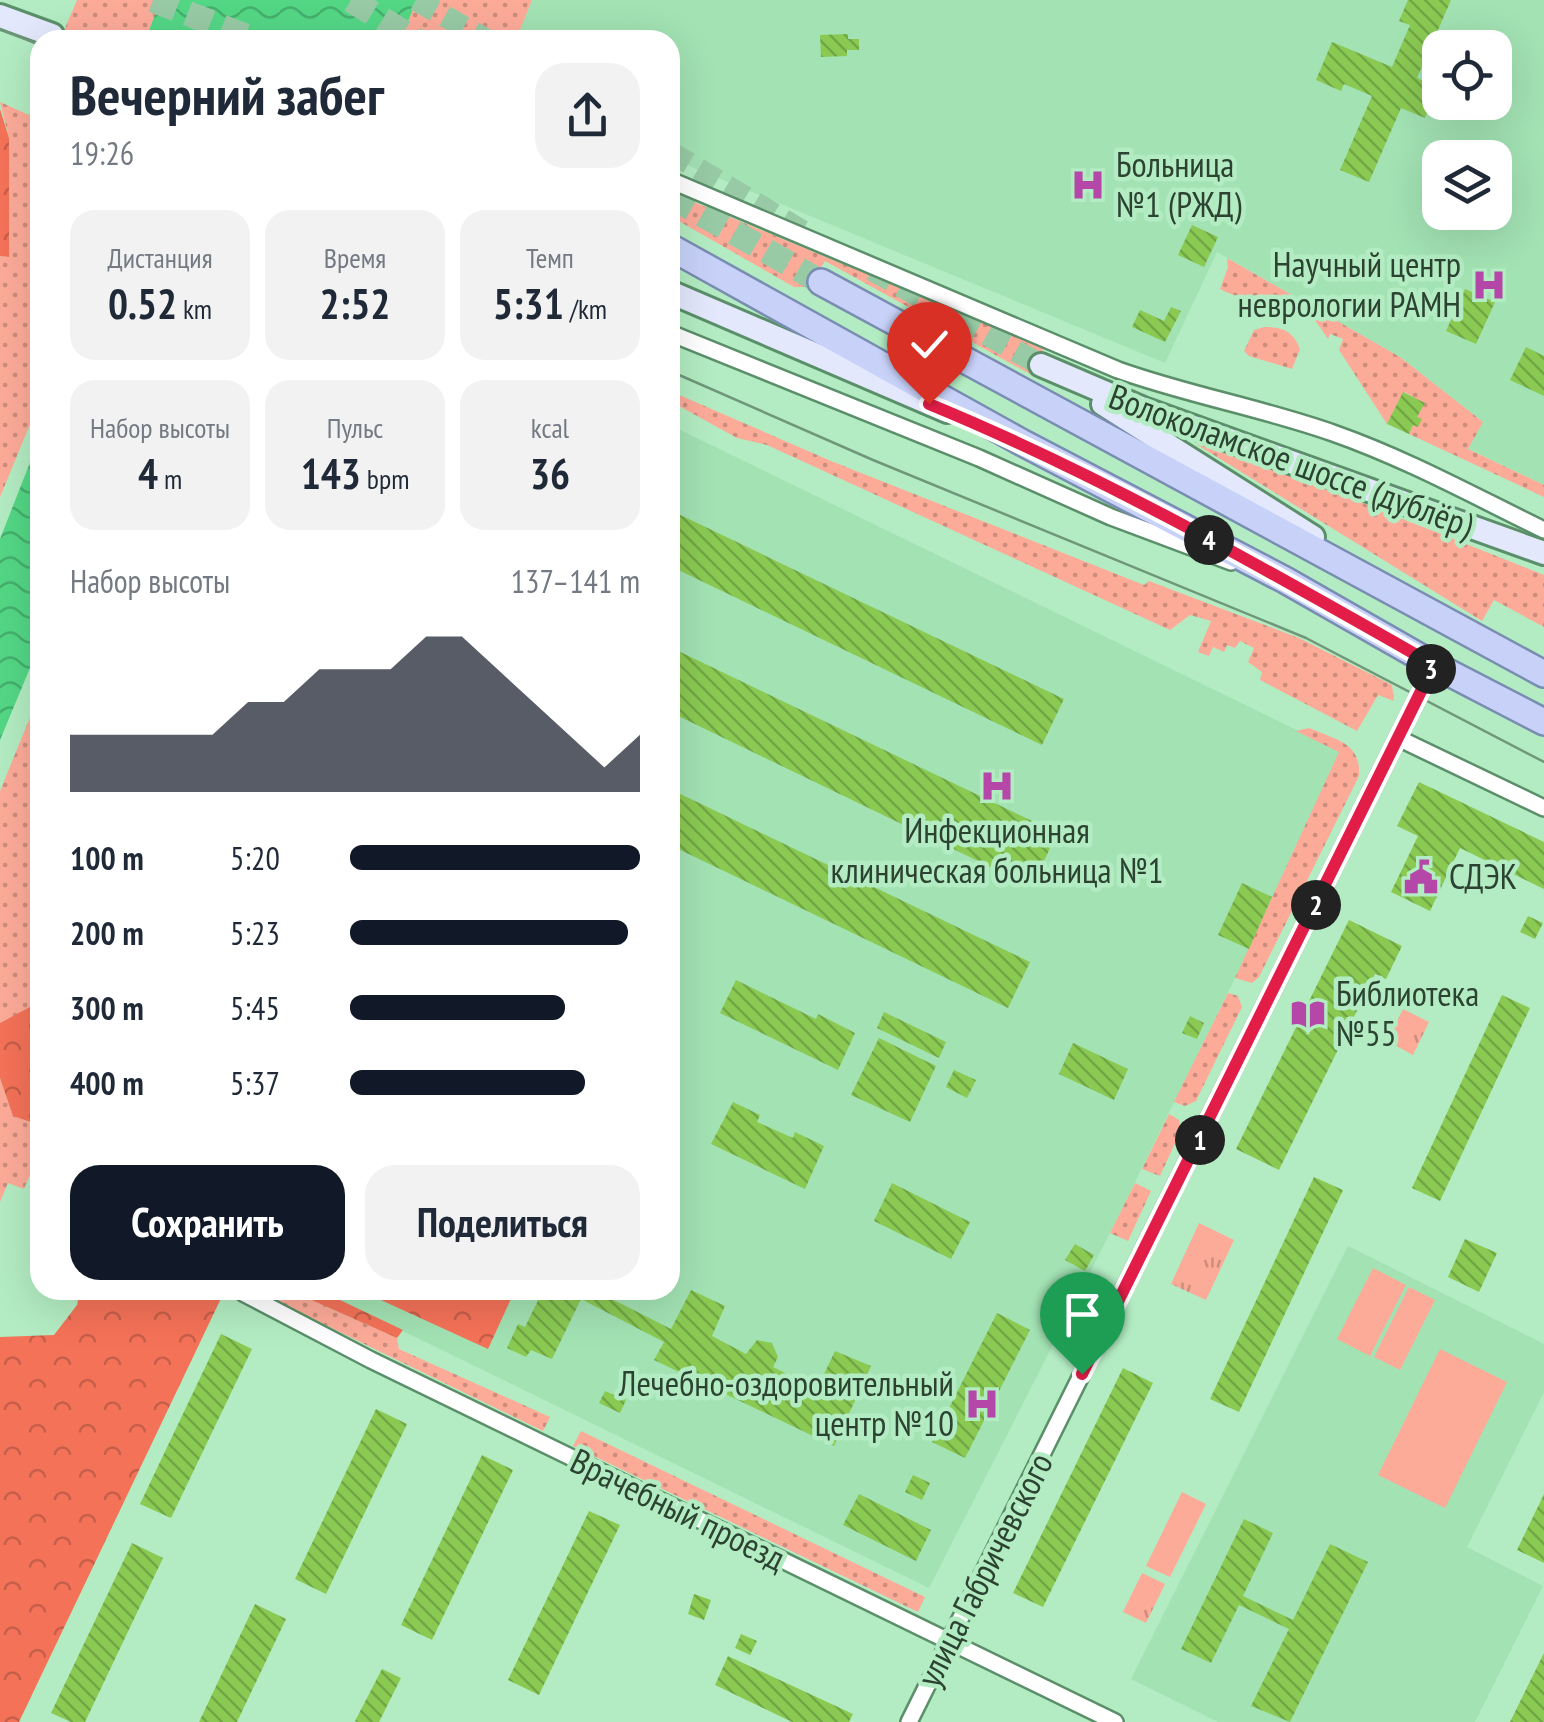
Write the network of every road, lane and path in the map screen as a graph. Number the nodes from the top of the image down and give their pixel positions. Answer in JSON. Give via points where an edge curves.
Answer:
{"nodes":[{"id":1,"x":0,"y":16,"type":"edge"},
{"id":2,"x":38,"y":30,"type":"edge"},
{"id":3,"x":680,"y":184,"type":"edge"},
{"id":4,"x":680,"y":253,"type":"edge"},
{"id":5,"x":821,"y":282,"type":"tunnel mouth"},
{"id":6,"x":680,"y":296,"type":"edge"},
{"id":7,"x":680,"y":337,"type":"edge"},
{"id":8,"x":1021,"y":442,"type":"junction"},
{"id":9,"x":1544,"y":530,"type":"edge"},
{"id":10,"x":1544,"y":553,"type":"edge"},
{"id":11,"x":1286,"y":580,"type":"junction"},
{"id":12,"x":1463,"y":631,"type":"junction"},
{"id":13,"x":1434,"y":665,"type":"junction"},
{"id":14,"x":1544,"y":674,"type":"edge"},
{"id":15,"x":1544,"y":722,"type":"edge"},
{"id":16,"x":1398,"y":738,"type":"junction"},
{"id":17,"x":1544,"y":808,"type":"edge"},
{"id":18,"x":257,"y":1300,"type":"edge"},
{"id":19,"x":948,"y":1643,"type":"junction"},
{"id":20,"x":908,"y":1722,"type":"edge"},
{"id":21,"x":1115,"y":1722,"type":"edge"}],
"edges":[{"from":1,"to":2,"type":"main road"},
{"from":3,"to":9,"type":"street","via":[[1118,370],[1391,455]]},
{"from":4,"to":8,"type":"main road"},
{"from":5,"to":12,"type":"main road"},
{"from":6,"to":8,"type":"main road"},
{"from":7,"to":11,"type":"street","via":[[1192,550]]},
{"from":8,"to":11,"type":"main road"},
{"from":10,"to":12,"type":"main road","name":"Волоколамское шоссе (дублёр)","via":[[1146,410],[1041,365]]},
{"from":11,"to":13,"type":"main road"},
{"from":12,"to":14,"type":"main road"},
{"from":13,"to":15,"type":"main road"},
{"from":13,"to":16,"type":"street","name":"улица Габричевского"},
{"from":16,"to":17,"type":"street"},
{"from":16,"to":19,"type":"street","name":"улица Габричевского"},
{"from":18,"to":19,"type":"street","name":"Врачебный проезд"},
{"from":19,"to":20,"type":"street","name":"улица Габричевского"},
{"from":19,"to":21,"type":"street","name":"Врачебный проезд"}]}
